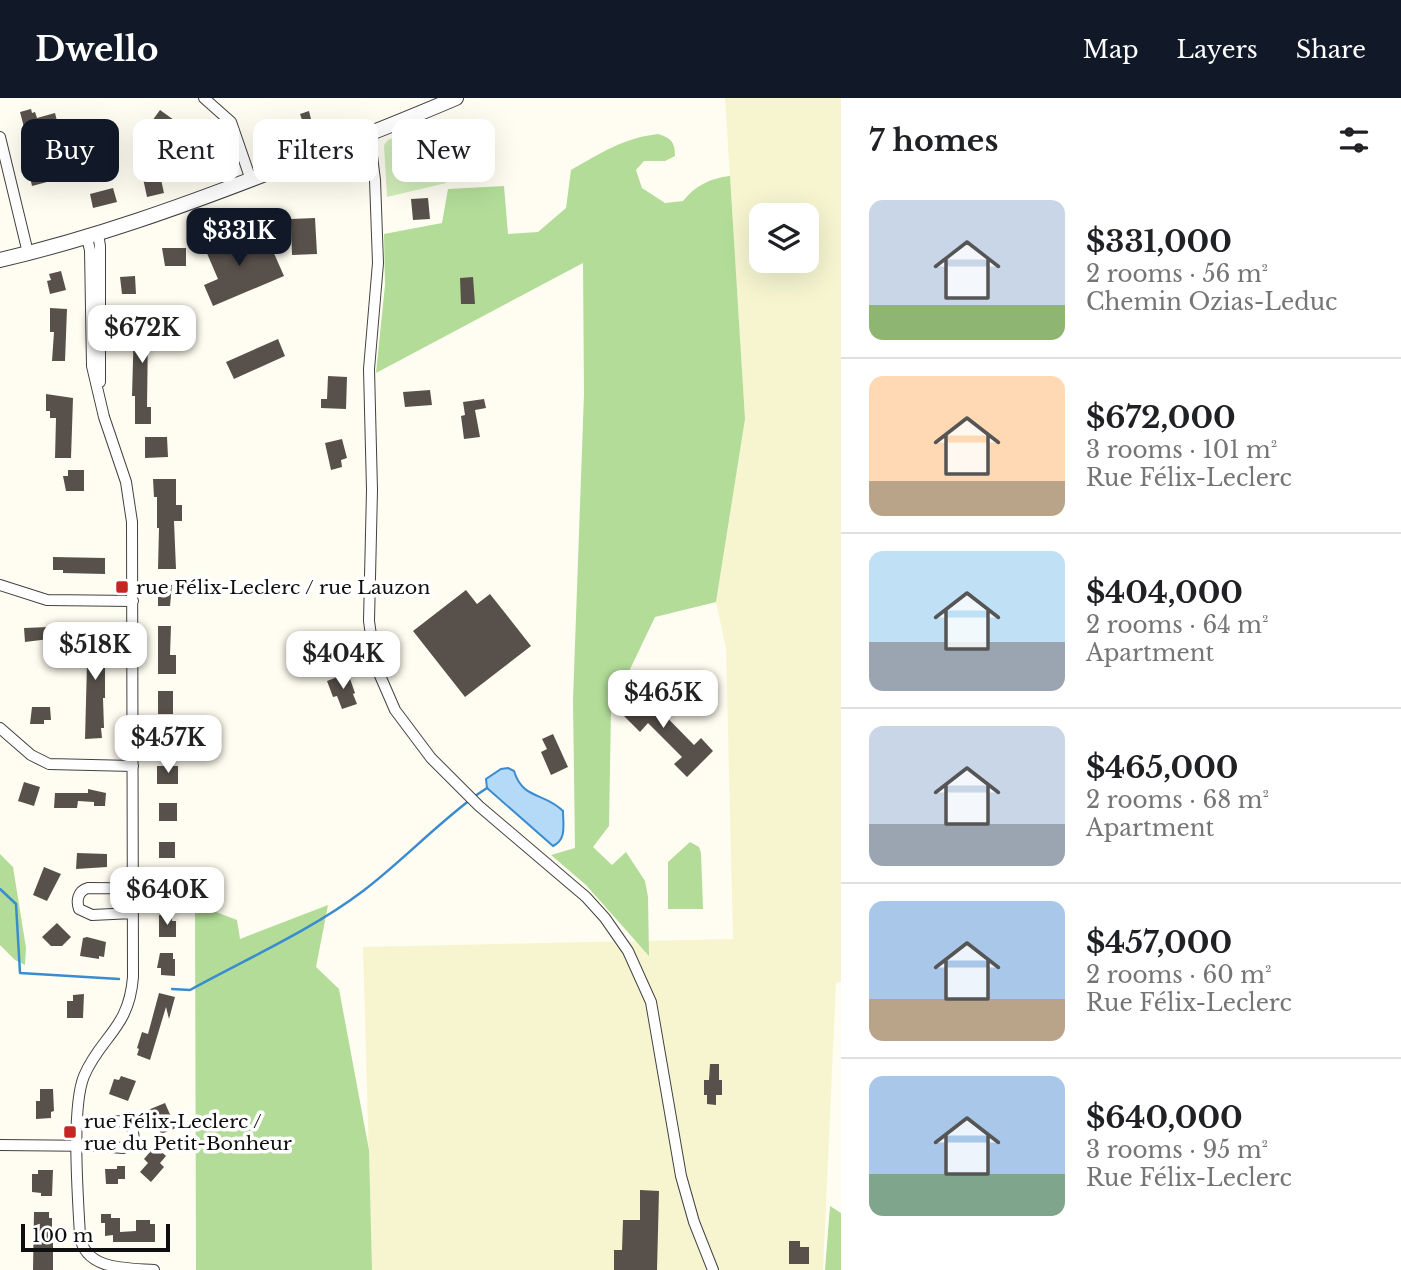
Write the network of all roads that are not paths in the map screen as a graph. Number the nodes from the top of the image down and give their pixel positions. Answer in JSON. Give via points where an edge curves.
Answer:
{"nodes":[{"id":1,"x":456,"y":98,"type":"edge"},
{"id":2,"x":211,"y":100,"type":"edge"},
{"id":3,"x":378,"y":131,"type":"edge"},
{"id":4,"x":0,"y":137,"type":"edge"},
{"id":5,"x":251,"y":180,"type":"joint"},
{"id":6,"x":375,"y":182,"type":"edge"},
{"id":7,"x":93,"y":236,"type":"junction"},
{"id":8,"x":28,"y":253,"type":"junction"},
{"id":9,"x":0,"y":260,"type":"edge"},
{"id":10,"x":0,"y":585,"type":"edge"},
{"id":11,"x":133,"y":601,"type":"junction"},
{"id":12,"x":0,"y":728,"type":"edge"},
{"id":13,"x":132,"y":765,"type":"junction"},
{"id":14,"x":190,"y":889,"type":"dead end"},
{"id":15,"x":133,"y":890,"type":"junction"},
{"id":16,"x":133,"y":914,"type":"junction"},
{"id":17,"x":78,"y":1124,"type":"junction"},
{"id":18,"x":0,"y":1145,"type":"edge"},
{"id":19,"x":78,"y":1145,"type":"junction"},
{"id":20,"x":154,"y":1270,"type":"edge"},
{"id":21,"x":713,"y":1270,"type":"edge"}],
"edges":[{"from":1,"to":3,"type":"street"},
{"from":2,"to":5,"type":"street","via":[[233,126]]},
{"from":4,"to":8,"type":"street"},
{"from":5,"to":7,"type":"street"},
{"from":6,"to":21,"type":"street","via":[[378,263],[369,369],[369,621],[379,677],[395,710],[431,758],[479,806],[586,897],[634,963],[654,1015],[685,1191]]},
{"from":7,"to":8,"type":"street"},
{"from":7,"to":11,"type":"street","via":[[92,366],[128,492]]},
{"from":8,"to":9,"type":"street"},
{"from":10,"to":11,"type":"street","via":[[47,600]]},
{"from":11,"to":13,"type":"street"},
{"from":12,"to":13,"type":"street","via":[[49,764]]},
{"from":13,"to":15,"type":"street"},
{"from":14,"to":15,"type":"street"},
{"from":15,"to":16,"type":"street"},
{"from":15,"to":16,"type":"street","via":[[88,888],[79,894],[78,904],[92,915]]},
{"from":16,"to":17,"type":"street","via":[[129,1001],[121,1022],[83,1078]]},
{"from":17,"to":19,"type":"street"},
{"from":17,"to":19,"type":"street","via":[[125,1121],[135,1136],[123,1148]]},
{"from":18,"to":19,"type":"street"},
{"from":19,"to":20,"type":"street","via":[[80,1231],[85,1252],[106,1267]]}]}
